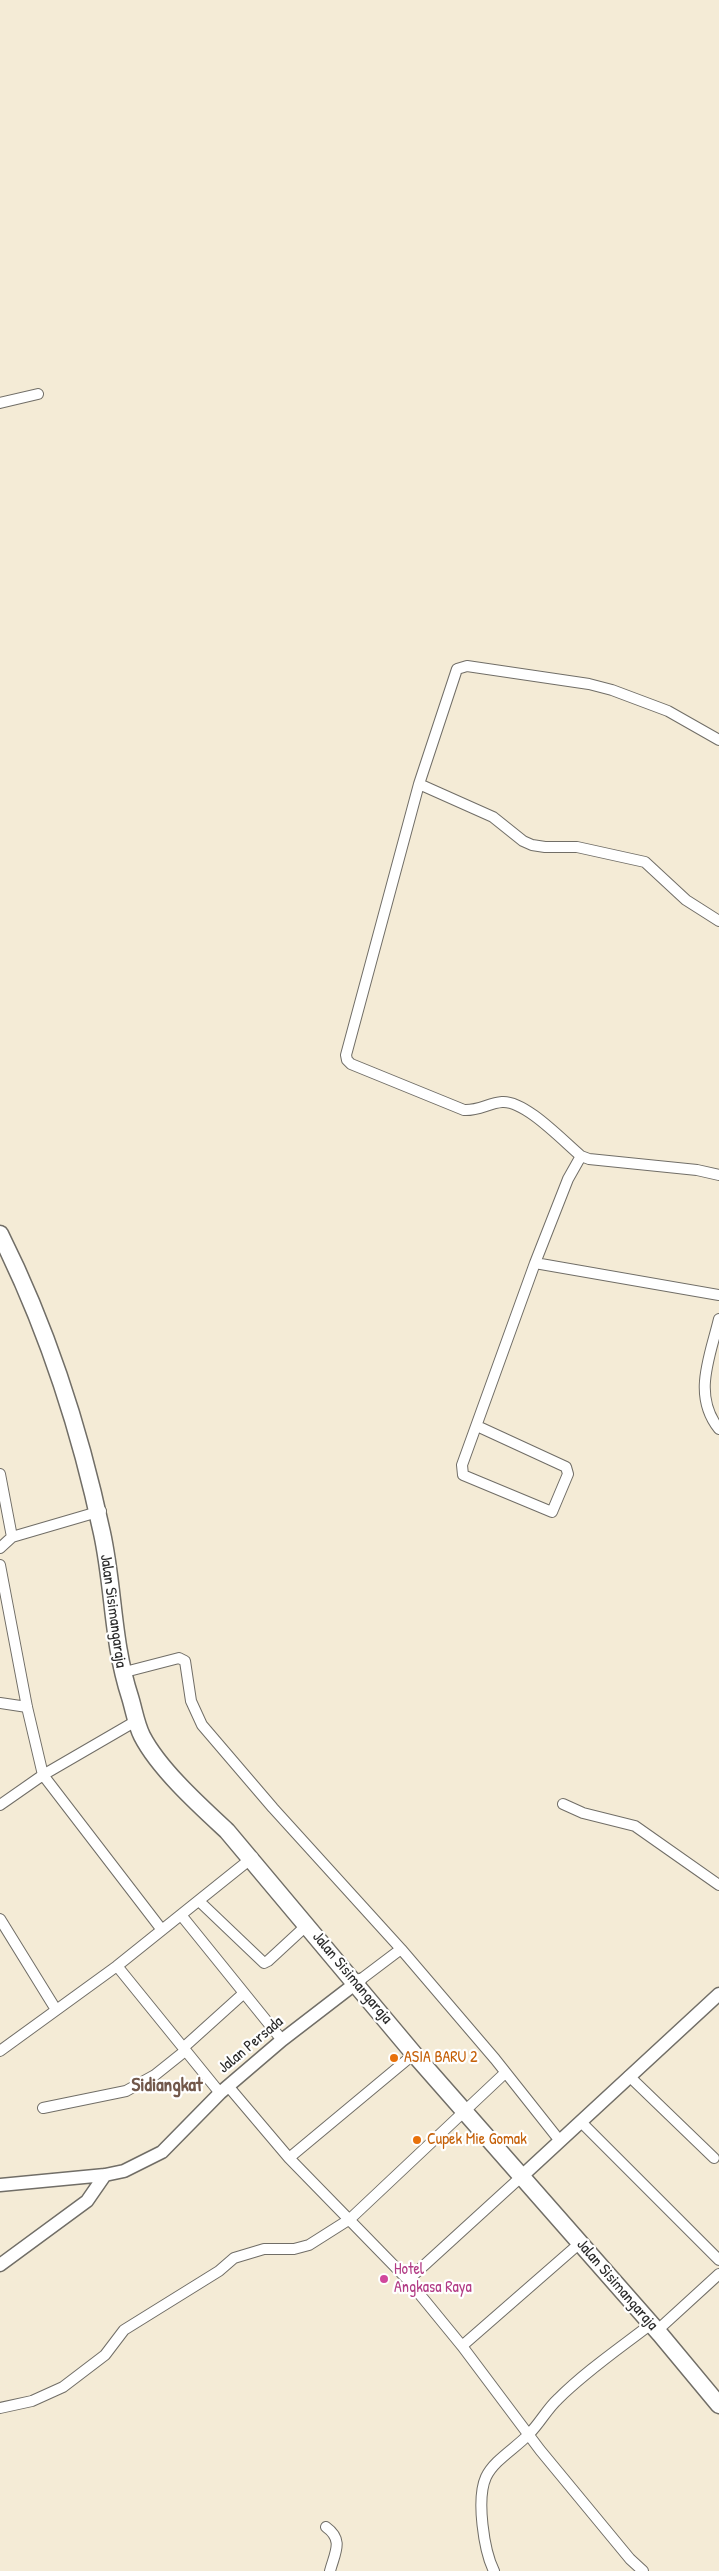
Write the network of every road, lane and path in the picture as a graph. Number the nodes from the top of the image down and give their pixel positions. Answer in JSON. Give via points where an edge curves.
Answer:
{"nodes":[{"id":1,"x":38,"y":394,"type":"dead end"},
{"id":2,"x":0,"y":403,"type":"edge"},
{"id":3,"x":719,"y":740,"type":"edge"},
{"id":4,"x":419,"y":784,"type":"junction"},
{"id":5,"x":719,"y":920,"type":"edge"},
{"id":6,"x":581,"y":1156,"type":"junction"},
{"id":7,"x":719,"y":1175,"type":"edge"},
{"id":8,"x":0,"y":1234,"type":"edge"},
{"id":9,"x":535,"y":1263,"type":"junction"},
{"id":10,"x":719,"y":1295,"type":"edge"},
{"id":11,"x":719,"y":1319,"type":"edge"},
{"id":12,"x":718,"y":1332,"type":"edge"},
{"id":13,"x":477,"y":1426,"type":"junction"},
{"id":14,"x":719,"y":1429,"type":"edge"},
{"id":15,"x":0,"y":1474,"type":"edge"},
{"id":16,"x":98,"y":1507,"type":"junction"},
{"id":17,"x":12,"y":1537,"type":"junction"},
{"id":18,"x":0,"y":1548,"type":"edge"},
{"id":19,"x":0,"y":1565,"type":"edge"},
{"id":20,"x":123,"y":1673,"type":"junction"},
{"id":21,"x":0,"y":1703,"type":"edge"},
{"id":22,"x":27,"y":1707,"type":"junction"},
{"id":23,"x":136,"y":1721,"type":"junction"},
{"id":24,"x":43,"y":1775,"type":"junction"},
{"id":25,"x":563,"y":1804,"type":"dead end"},
{"id":26,"x":0,"y":1806,"type":"edge"},
{"id":27,"x":252,"y":1858,"type":"junction"},
{"id":28,"x":719,"y":1885,"type":"edge"},
{"id":29,"x":199,"y":1900,"type":"junction"},
{"id":30,"x":181,"y":1915,"type":"junction"},
{"id":31,"x":0,"y":1919,"type":"edge"},
{"id":32,"x":307,"y":1925,"type":"junction"},
{"id":33,"x":162,"y":1930,"type":"junction"},
{"id":34,"x":401,"y":1948,"type":"junction"},
{"id":35,"x":117,"y":1966,"type":"junction"},
{"id":36,"x":358,"y":1981,"type":"junction"},
{"id":37,"x":244,"y":1993,"type":"junction"},
{"id":38,"x":719,"y":1994,"type":"edge"},
{"id":39,"x":55,"y":2008,"type":"junction"},
{"id":40,"x":282,"y":2040,"type":"junction"},
{"id":41,"x":184,"y":2049,"type":"junction"},
{"id":42,"x":0,"y":2050,"type":"edge"},
{"id":43,"x":414,"y":2054,"type":"junction"},
{"id":44,"x":505,"y":2073,"type":"junction"},
{"id":45,"x":629,"y":2076,"type":"junction"},
{"id":46,"x":224,"y":2089,"type":"junction"},
{"id":47,"x":43,"y":2108,"type":"dead end"},
{"id":48,"x":467,"y":2110,"type":"junction"},
{"id":49,"x":581,"y":2122,"type":"junction"},
{"id":50,"x":560,"y":2141,"type":"junction"},
{"id":51,"x":289,"y":2158,"type":"junction"},
{"id":52,"x":714,"y":2158,"type":"dead end"},
{"id":53,"x":524,"y":2174,"type":"junction"},
{"id":54,"x":105,"y":2175,"type":"junction"},
{"id":55,"x":68,"y":2179,"type":"junction"},
{"id":56,"x":0,"y":2185,"type":"edge"},
{"id":57,"x":87,"y":2201,"type":"junction"},
{"id":58,"x":350,"y":2219,"type":"junction"},
{"id":59,"x":580,"y":2243,"type":"junction"},
{"id":60,"x":719,"y":2260,"type":"edge"},
{"id":61,"x":0,"y":2265,"type":"edge"},
{"id":62,"x":719,"y":2274,"type":"edge"},
{"id":63,"x":408,"y":2280,"type":"junction"},
{"id":64,"x":656,"y":2325,"type":"junction"},
{"id":65,"x":462,"y":2346,"type":"junction"},
{"id":66,"x":719,"y":2397,"type":"edge"},
{"id":67,"x":719,"y":2405,"type":"edge"},
{"id":68,"x":0,"y":2408,"type":"edge"},
{"id":69,"x":530,"y":2434,"type":"junction"},
{"id":70,"x":326,"y":2527,"type":"dead end"},
{"id":71,"x":330,"y":2571,"type":"edge"},
{"id":72,"x":494,"y":2571,"type":"edge"},
{"id":73,"x":643,"y":2571,"type":"edge"}],
"edges":[{"from":1,"to":2,"type":"street"},
{"from":3,"to":4,"type":"street","via":[[668,711],[612,690],[464,666],[453,676]]},
{"from":4,"to":5,"type":"street","via":[[492,816],[532,845],[577,847],[645,862],[686,900]]},
{"from":4,"to":6,"type":"street","via":[[346,1050],[347,1060],[464,1110],[501,1102],[517,1104]]},
{"from":6,"to":7,"type":"street"},
{"from":6,"to":9,"type":"street","via":[[568,1179]]},
{"from":8,"to":16,"type":"highway","name":"Jalan Sisimangaraja","via":[[38,1316]]},
{"from":9,"to":10,"type":"street"},
{"from":9,"to":13,"type":"street"},
{"from":11,"to":12,"type":"street"},
{"from":12,"to":14,"type":"street","via":[[706,1373],[705,1404]]},
{"from":13,"to":13,"type":"street","via":[[566,1467],[568,1474],[552,1512],[463,1475],[462,1465]]},
{"from":15,"to":17,"type":"street"},
{"from":16,"to":17,"type":"street"},
{"from":16,"to":20,"type":"highway","name":"Jalan Sisimangaraja"},
{"from":17,"to":18,"type":"street"},
{"from":19,"to":22,"type":"street"},
{"from":20,"to":23,"type":"highway","name":"Jalan Sisimangaraja"},
{"from":20,"to":27,"type":"highway","name":"Jalan Sisimangaraja","via":[[150,1744],[202,1803],[230,1829]]},
{"from":20,"to":34,"type":"street","via":[[179,1658],[185,1660],[191,1702],[202,1725]]},
{"from":21,"to":22,"type":"street"},
{"from":22,"to":24,"type":"street"},
{"from":23,"to":24,"type":"street"},
{"from":23,"to":27,"type":"highway","name":"Jalan Sisimangaraja","via":[[157,1758]]},
{"from":24,"to":26,"type":"street"},
{"from":24,"to":33,"type":"street"},
{"from":25,"to":28,"type":"street","via":[[583,1813],[635,1826]]},
{"from":27,"to":29,"type":"street"},
{"from":27,"to":32,"type":"highway","name":"Jalan Sisimangaraja"},
{"from":27,"to":36,"type":"highway","name":"Jalan Sisimangaraja"},
{"from":29,"to":30,"type":"street"},
{"from":29,"to":32,"type":"street","via":[[264,1963]]},
{"from":30,"to":33,"type":"street"},
{"from":30,"to":37,"type":"street"},
{"from":31,"to":39,"type":"street"},
{"from":32,"to":36,"type":"highway","name":"Jalan Sisimangaraja"},
{"from":33,"to":35,"type":"street"},
{"from":34,"to":36,"type":"street"},
{"from":34,"to":44,"type":"street"},
{"from":35,"to":39,"type":"street"},
{"from":35,"to":41,"type":"street"},
{"from":36,"to":40,"type":"street","name":"Jalan Persada"},
{"from":36,"to":43,"type":"highway","name":"Jalan Sisimangaraja"},
{"from":36,"to":48,"type":"highway","name":"Jalan Sisimangaraja"},
{"from":37,"to":40,"type":"street"},
{"from":37,"to":41,"type":"street"},
{"from":38,"to":45,"type":"street"},
{"from":39,"to":42,"type":"street"},
{"from":40,"to":46,"type":"street","name":"Jalan Persada"},
{"from":41,"to":46,"type":"street"},
{"from":41,"to":47,"type":"street","via":[[155,2075],[126,2091]]},
{"from":43,"to":48,"type":"highway","name":"Jalan Sisimangaraja"},
{"from":43,"to":51,"type":"street"},
{"from":44,"to":48,"type":"street"},
{"from":44,"to":50,"type":"street"},
{"from":45,"to":49,"type":"street"},
{"from":45,"to":52,"type":"street"},
{"from":46,"to":51,"type":"street"},
{"from":46,"to":54,"type":"street","name":"Jalan Persada","via":[[162,2152],[124,2171]]},
{"from":48,"to":53,"type":"highway","name":"Jalan Sisimangaraja"},
{"from":48,"to":58,"type":"street"},
{"from":49,"to":50,"type":"street"},
{"from":49,"to":60,"type":"street"},
{"from":50,"to":53,"type":"street"},
{"from":51,"to":58,"type":"street"},
{"from":53,"to":59,"type":"highway","name":"Jalan Sisimangaraja"},
{"from":53,"to":63,"type":"street"},
{"from":53,"to":64,"type":"highway","name":"Jalan Sisimangaraja"},
{"from":54,"to":55,"type":"street","name":"Jalan Persada"},
{"from":54,"to":57,"type":"street"},
{"from":55,"to":56,"type":"street","name":"Jalan Persada"},
{"from":55,"to":57,"type":"street","via":[[80,2184]]},
{"from":57,"to":61,"type":"street"},
{"from":58,"to":63,"type":"street"},
{"from":58,"to":68,"type":"street","via":[[309,2245],[294,2249],[264,2249],[234,2258],[219,2271],[124,2330],[105,2355],[63,2387],[32,2401]]},
{"from":59,"to":64,"type":"highway","name":"Jalan Sisimangaraja"},
{"from":59,"to":65,"type":"street"},
{"from":62,"to":64,"type":"street"},
{"from":63,"to":65,"type":"street"},
{"from":64,"to":66,"type":"highway","name":"Jalan Sisimangaraja"},
{"from":64,"to":67,"type":"highway","name":"Jalan Sisimangaraja"},
{"from":64,"to":69,"type":"street","via":[[558,2399]]},
{"from":65,"to":69,"type":"street"},
{"from":69,"to":72,"type":"street","via":[[494,2467],[485,2482],[481,2498],[483,2522]]},
{"from":69,"to":73,"type":"street","via":[[577,2495]]},
{"from":70,"to":71,"type":"street","via":[[338,2540]]}]}
